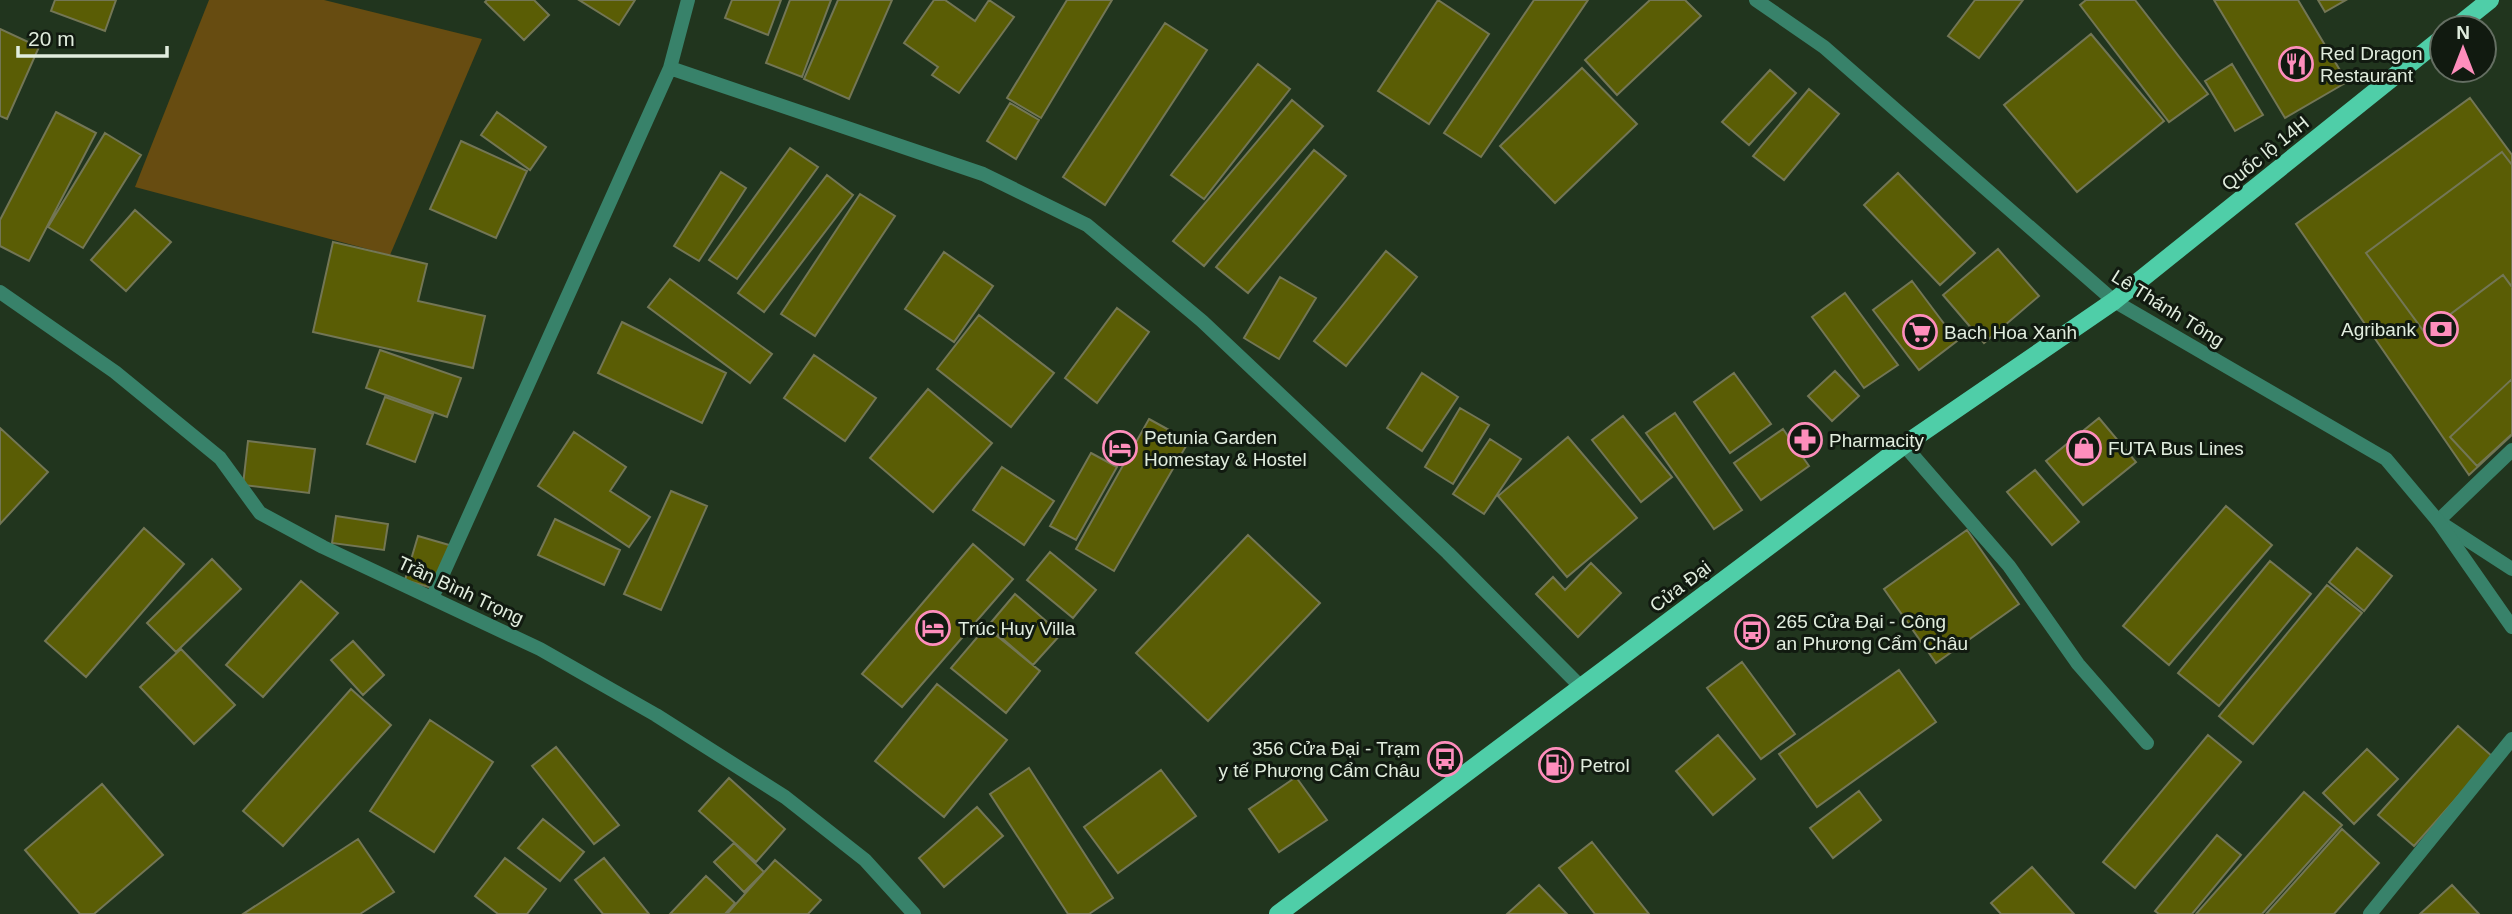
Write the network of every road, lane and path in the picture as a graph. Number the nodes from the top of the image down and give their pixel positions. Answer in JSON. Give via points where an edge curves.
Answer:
{"nodes":[{"id":1,"x":688,"y":0,"type":"edge"},
{"id":2,"x":1756,"y":0,"type":"edge"},
{"id":3,"x":2490,"y":0,"type":"edge"},
{"id":4,"x":2472,"y":14,"type":"edge"},
{"id":5,"x":2428,"y":49,"type":"edge"},
{"id":6,"x":670,"y":68,"type":"junction"},
{"id":7,"x":0,"y":292,"type":"edge"},
{"id":8,"x":2113,"y":301,"type":"junction"},
{"id":9,"x":1904,"y":445,"type":"junction"},
{"id":10,"x":2512,"y":450,"type":"edge"},
{"id":11,"x":2438,"y":521,"type":"junction"},
{"id":12,"x":2512,"y":569,"type":"edge"},
{"id":13,"x":433,"y":596,"type":"junction"},
{"id":14,"x":2512,"y":626,"type":"edge"},
{"id":15,"x":1580,"y":686,"type":"junction"},
{"id":16,"x":2512,"y":739,"type":"edge"},
{"id":17,"x":2147,"y":743,"type":"dead end"},
{"id":18,"x":914,"y":914,"type":"edge"},
{"id":19,"x":1278,"y":914,"type":"edge"},
{"id":20,"x":2370,"y":914,"type":"edge"}],
"edges":[{"from":1,"to":6,"type":"street"},
{"from":2,"to":8,"type":"street","name":"Lê Thánh Tông","via":[[1824,47]]},
{"from":3,"to":4,"type":"main road"},
{"from":5,"to":8,"type":"main road","name":"Quốc lộ 14H"},
{"from":6,"to":13,"type":"street"},
{"from":6,"to":15,"type":"street","via":[[983,174],[1087,225],[1202,321],[1448,553]]},
{"from":7,"to":13,"type":"street","name":"Trần Bình Trọng","via":[[115,372],[220,458],[260,513]]},
{"from":8,"to":9,"type":"main road","name":"Cửa Đại"},
{"from":8,"to":11,"type":"street","name":"Lê Thánh Tông","via":[[2386,459]]},
{"from":9,"to":15,"type":"main road","name":"Cửa Đại"},
{"from":9,"to":17,"type":"street","via":[[2009,566],[2078,664]]},
{"from":10,"to":11,"type":"street"},
{"from":11,"to":12,"type":"street"},
{"from":11,"to":14,"type":"street","name":"Lê Thánh Tông"},
{"from":13,"to":18,"type":"street","name":"Trần Bình Trọng","via":[[564,662],[785,796],[865,860]]},
{"from":15,"to":19,"type":"main road","name":"Cửa Đại"},
{"from":16,"to":20,"type":"street"}]}
